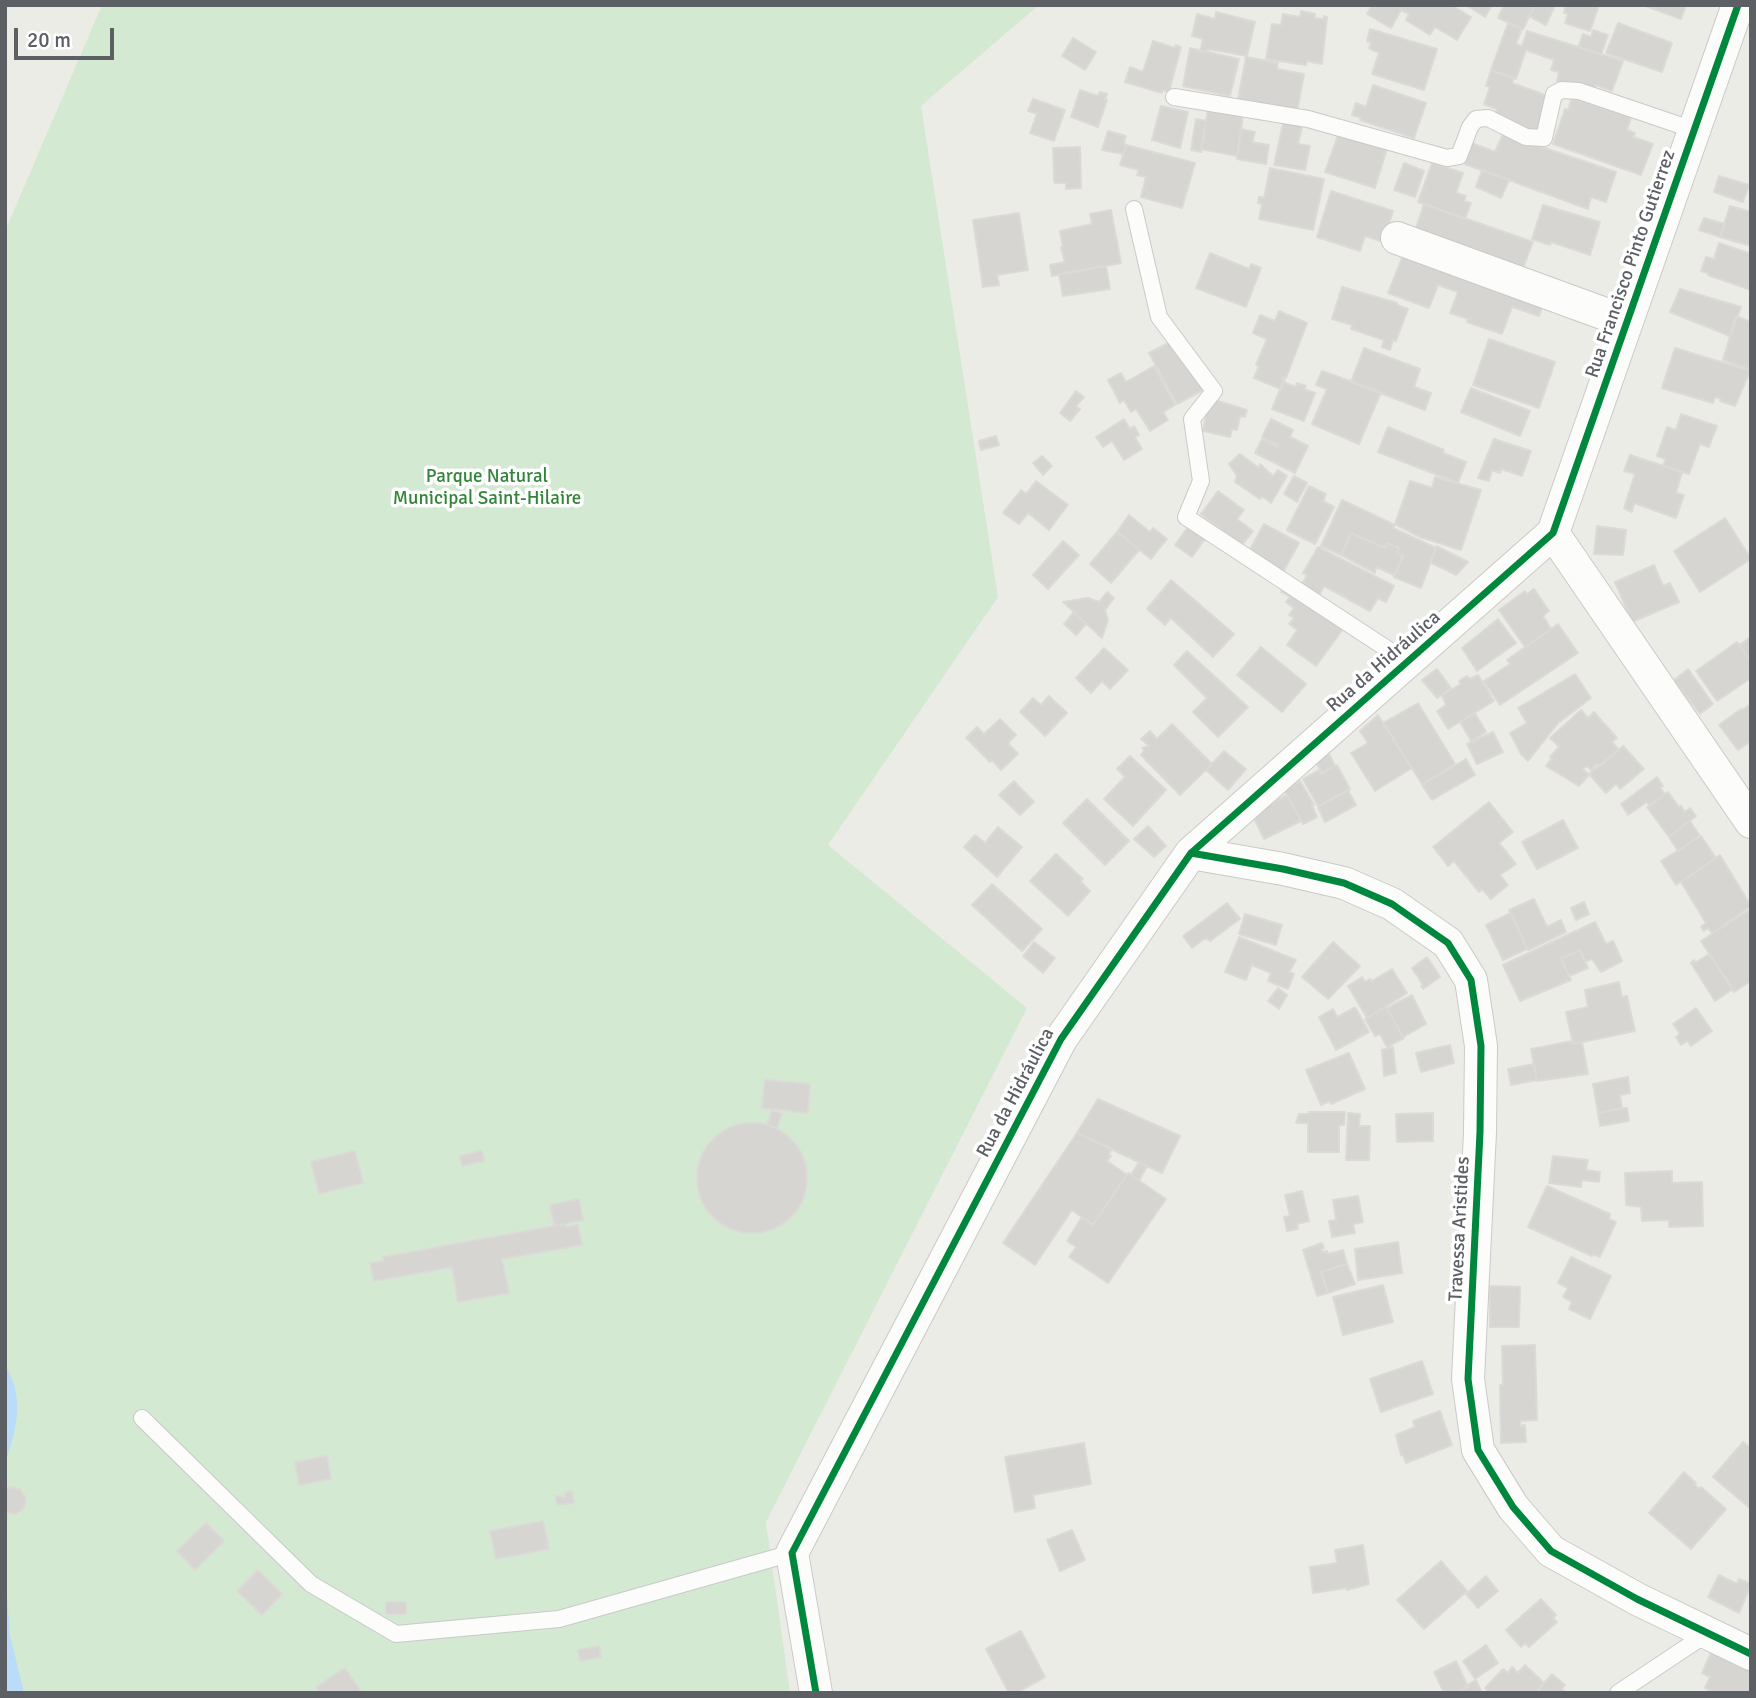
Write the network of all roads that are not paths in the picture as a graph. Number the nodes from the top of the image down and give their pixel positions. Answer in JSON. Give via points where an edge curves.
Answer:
{"nodes":[{"id":1,"x":1738,"y":5,"type":"edge"},
{"id":2,"x":1174,"y":97,"type":"dead end"},
{"id":3,"x":1694,"y":130,"type":"junction"},
{"id":4,"x":1134,"y":209,"type":"dead end"},
{"id":5,"x":1397,"y":238,"type":"dead end"},
{"id":6,"x":1627,"y":322,"type":"junction"},
{"id":7,"x":1553,"y":533,"type":"junction"},
{"id":8,"x":1407,"y":662,"type":"junction"},
{"id":9,"x":1751,"y":822,"type":"edge"},
{"id":10,"x":1191,"y":853,"type":"junction"},
{"id":11,"x":142,"y":1418,"type":"dead end"},
{"id":12,"x":792,"y":1553,"type":"junction"},
{"id":13,"x":1708,"y":1633,"type":"junction"},
{"id":14,"x":1751,"y":1654,"type":"edge"},
{"id":15,"x":816,"y":1693,"type":"edge"},
{"id":16,"x":1618,"y":1693,"type":"edge"}],
"edges":[{"from":1,"to":3,"type":"street","name":"Rua Francisco Pinto Gutierrez"},
{"from":2,"to":3,"type":"lane","via":[[1308,119],[1447,158],[1460,156],[1476,119],[1488,118],[1525,137],[1544,138],[1554,94],[1562,90],[1578,91]]},
{"from":3,"to":6,"type":"street","name":"Rua Francisco Pinto Gutierrez"},
{"from":4,"to":8,"type":"lane","via":[[1159,317],[1214,391],[1192,419],[1201,481],[1186,517]]},
{"from":5,"to":6,"type":"street"},
{"from":6,"to":7,"type":"street","name":"Rua Francisco Pinto Gutierrez"},
{"from":7,"to":8,"type":"street","name":"Rua da Hidráulica"},
{"from":7,"to":9,"type":"street"},
{"from":8,"to":10,"type":"street","name":"Rua da Hidráulica"},
{"from":10,"to":12,"type":"street","name":"Rua da Hidráulica","via":[[1061,1039]]},
{"from":10,"to":13,"type":"street","name":"Travessa Aristides","via":[[1344,883],[1392,904],[1448,943],[1471,980],[1481,1045],[1468,1379],[1478,1450],[1513,1507],[1551,1551]]},
{"from":11,"to":12,"type":"lane","via":[[311,1584],[396,1634],[559,1619]]},
{"from":12,"to":15,"type":"street"},
{"from":13,"to":14,"type":"street","name":"Travessa Aristides"},
{"from":13,"to":16,"type":"lane"}]}
